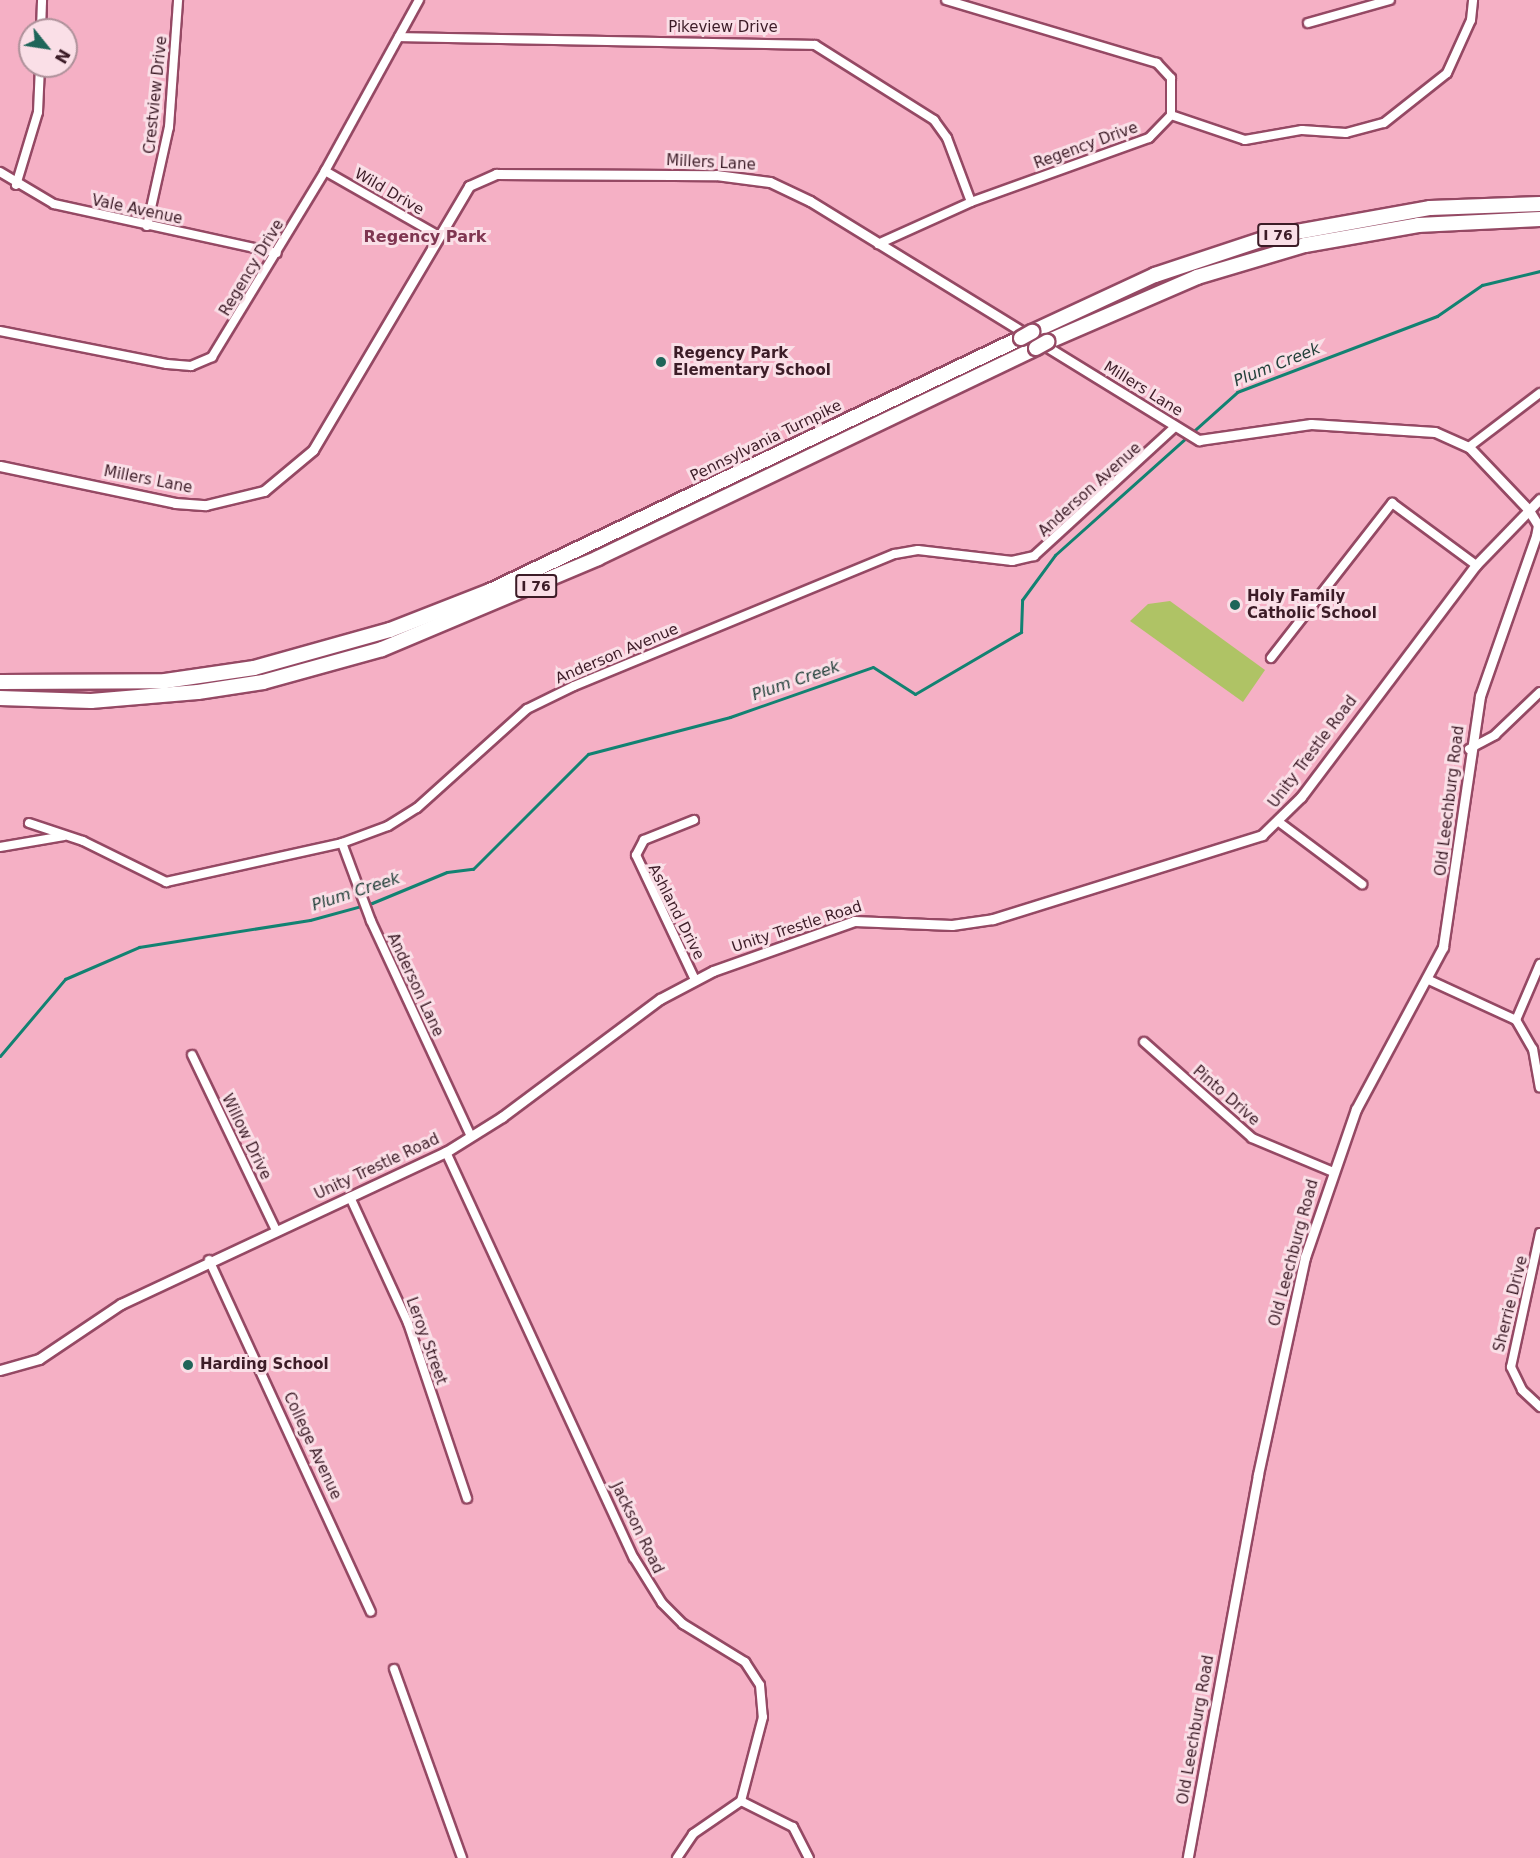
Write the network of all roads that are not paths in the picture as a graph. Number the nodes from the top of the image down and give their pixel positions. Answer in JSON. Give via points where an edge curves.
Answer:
{"nodes":[{"id":1,"x":42,"y":0,"type":"edge"},
{"id":2,"x":178,"y":0,"type":"edge"},
{"id":3,"x":419,"y":0,"type":"edge"},
{"id":4,"x":946,"y":0,"type":"edge"},
{"id":5,"x":1473,"y":0,"type":"edge"},
{"id":6,"x":1388,"y":2,"type":"edge"},
{"id":7,"x":41,"y":18,"type":"edge"},
{"id":8,"x":1308,"y":22,"type":"dead end"},
{"id":9,"x":399,"y":37,"type":"junction"},
{"id":10,"x":39,"y":78,"type":"edge"},
{"id":11,"x":1171,"y":115,"type":"junction"},
{"id":12,"x":325,"y":171,"type":"junction"},
{"id":13,"x":0,"y":172,"type":"edge"},
{"id":14,"x":16,"y":185,"type":"junction"},
{"id":15,"x":971,"y":202,"type":"junction"},
{"id":16,"x":1540,"y":204,"type":"edge"},
{"id":17,"x":1540,"y":219,"type":"edge"},
{"id":18,"x":147,"y":226,"type":"junction"},
{"id":19,"x":439,"y":236,"type":"junction"},
{"id":20,"x":878,"y":244,"type":"junction"},
{"id":21,"x":278,"y":253,"type":"junction"},
{"id":22,"x":0,"y":331,"type":"edge"},
{"id":23,"x":1540,"y":393,"type":"edge"},
{"id":24,"x":1175,"y":427,"type":"junction"},
{"id":25,"x":1469,"y":447,"type":"junction"},
{"id":26,"x":0,"y":466,"type":"edge"},
{"id":27,"x":1540,"y":500,"type":"edge"},
{"id":28,"x":1528,"y":509,"type":"junction"},
{"id":29,"x":1476,"y":565,"type":"junction"},
{"id":30,"x":1271,"y":658,"type":"dead end"},
{"id":31,"x":0,"y":682,"type":"edge"},
{"id":32,"x":1540,"y":692,"type":"edge"},
{"id":33,"x":0,"y":698,"type":"edge"},
{"id":34,"x":1469,"y":749,"type":"junction"},
{"id":35,"x":694,"y":820,"type":"dead end"},
{"id":36,"x":1279,"y":822,"type":"junction"},
{"id":37,"x":29,"y":823,"type":"dead end"},
{"id":38,"x":66,"y":836,"type":"junction"},
{"id":39,"x":342,"y":843,"type":"junction"},
{"id":40,"x":0,"y":846,"type":"edge"},
{"id":41,"x":1362,"y":884,"type":"dead end"},
{"id":42,"x":1540,"y":964,"type":"edge"},
{"id":43,"x":1429,"y":980,"type":"junction"},
{"id":44,"x":695,"y":981,"type":"junction"},
{"id":45,"x":1516,"y":1020,"type":"junction"},
{"id":46,"x":1144,"y":1042,"type":"dead end"},
{"id":47,"x":192,"y":1055,"type":"dead end"},
{"id":48,"x":1540,"y":1087,"type":"edge"},
{"id":49,"x":471,"y":1136,"type":"junction"},
{"id":50,"x":446,"y":1152,"type":"junction"},
{"id":51,"x":1331,"y":1171,"type":"junction"},
{"id":52,"x":350,"y":1197,"type":"junction"},
{"id":53,"x":276,"y":1230,"type":"junction"},
{"id":54,"x":1540,"y":1233,"type":"edge"},
{"id":55,"x":209,"y":1260,"type":"junction"},
{"id":56,"x":0,"y":1370,"type":"edge"},
{"id":57,"x":1540,"y":1407,"type":"edge"},
{"id":58,"x":467,"y":1498,"type":"dead end"},
{"id":59,"x":371,"y":1612,"type":"dead end"},
{"id":60,"x":394,"y":1669,"type":"dead end"},
{"id":61,"x":741,"y":1802,"type":"junction"},
{"id":62,"x":462,"y":1858,"type":"edge"},
{"id":63,"x":677,"y":1858,"type":"edge"},
{"id":64,"x":809,"y":1858,"type":"edge"},
{"id":65,"x":1188,"y":1858,"type":"edge"}],
"edges":[{"from":1,"to":7,"type":"street"},
{"from":2,"to":18,"type":"street","name":"Crestview Drive","via":[[169,127]]},
{"from":3,"to":9,"type":"street","name":"Regency Drive"},
{"from":4,"to":11,"type":"street","via":[[1157,63],[1171,78]]},
{"from":5,"to":11,"type":"street","via":[[1471,20],[1448,73],[1384,123],[1346,133],[1302,130],[1245,140]]},
{"from":6,"to":8,"type":"street"},
{"from":9,"to":12,"type":"street","name":"Regency Drive"},
{"from":9,"to":15,"type":"street","name":"Pikeview Drive","via":[[815,45],[934,120],[947,138]]},
{"from":10,"to":14,"type":"street","via":[[38,112]]},
{"from":11,"to":15,"type":"street","name":"Regency Drive","via":[[1149,138]]},
{"from":12,"to":19,"type":"street","name":"Wild Drive"},
{"from":12,"to":21,"type":"street","name":"Regency Drive"},
{"from":13,"to":14,"type":"street","name":"Vale Avenue"},
{"from":14,"to":18,"type":"street","name":"Vale Avenue","via":[[54,204]]},
{"from":15,"to":20,"type":"street","name":"Regency Drive"},
{"from":16,"to":31,"type":"highway","name":"Pennsylvania Turnpike","number":"I 76","via":[[1430,208],[1269,237],[1155,275],[490,591],[390,630],[254,668],[165,681]]},
{"from":17,"to":33,"type":"highway","number":"I 76","via":[[1418,225],[1305,245],[1197,277],[1041,345],[598,558],[382,649],[263,682],[198,692],[91,701]]},
{"from":18,"to":21,"type":"street","name":"Vale Avenue"},
{"from":19,"to":20,"type":"street","name":"Millers Lane","via":[[469,186],[496,174],[716,175],[770,182]]},
{"from":19,"to":26,"type":"street","name":"Millers Lane","via":[[313,450],[264,491],[206,505],[175,503]]},
{"from":20,"to":24,"type":"street","name":"Millers Lane"},
{"from":21,"to":22,"type":"street","name":"Regency Drive","via":[[220,348],[191,366]]},
{"from":23,"to":25,"type":"street"},
{"from":24,"to":25,"type":"street","name":"Millers Lane","via":[[1195,438],[1218,442],[1298,424],[1357,425],[1435,432]]},
{"from":24,"to":39,"type":"street","name":"Anderson Avenue","via":[[1034,556],[1012,561],[918,550],[895,554],[574,686],[527,709],[417,808],[388,826]]},
{"from":25,"to":28,"type":"street","name":"Millers Lane"},
{"from":27,"to":28,"type":"street","name":"Unity Trestle Road"},
{"from":28,"to":29,"type":"street","name":"Unity Trestle Road"},
{"from":28,"to":34,"type":"street","name":"Old Leechburg Road","via":[[1538,525],[1536,536],[1485,679]]},
{"from":29,"to":30,"type":"street","via":[[1392,503]]},
{"from":29,"to":36,"type":"street","name":"Unity Trestle Road"},
{"from":32,"to":34,"type":"street","via":[[1495,735]]},
{"from":34,"to":43,"type":"street","name":"Old Leechburg Road","via":[[1449,927]]},
{"from":35,"to":44,"type":"street","name":"Ashland Drive","via":[[644,840],[636,855]]},
{"from":36,"to":41,"type":"street"},
{"from":36,"to":44,"type":"street","name":"Unity Trestle Road","via":[[1237,846],[993,919],[952,925],[854,921]]},
{"from":37,"to":38,"type":"street","name":"Anderson Avenue"},
{"from":38,"to":39,"type":"street","name":"Anderson Avenue","via":[[166,882]]},
{"from":38,"to":40,"type":"street"},
{"from":39,"to":49,"type":"street","name":"Anderson Lane","via":[[371,921]]},
{"from":42,"to":45,"type":"street"},
{"from":43,"to":45,"type":"street"},
{"from":43,"to":51,"type":"street","name":"Old Leechburg Road","via":[[1367,1084]]},
{"from":44,"to":49,"type":"street","name":"Unity Trestle Road","via":[[660,999]]},
{"from":45,"to":48,"type":"street","via":[[1533,1049]]},
{"from":46,"to":51,"type":"street","name":"Pinto Drive","via":[[1252,1138]]},
{"from":47,"to":53,"type":"street","name":"Willow Drive"},
{"from":49,"to":50,"type":"street","name":"Unity Trestle Road"},
{"from":50,"to":52,"type":"street","name":"Unity Trestle Road"},
{"from":50,"to":61,"type":"street","name":"Jackson Road","via":[[634,1558],[662,1603],[683,1624],[745,1662],[760,1685],[763,1717]]},
{"from":51,"to":65,"type":"street","name":"Old Leechburg Road","via":[[1305,1257],[1258,1475]]},
{"from":52,"to":53,"type":"street","name":"Unity Trestle Road"},
{"from":52,"to":58,"type":"street","name":"Leroy Street","via":[[408,1323]]},
{"from":53,"to":55,"type":"street","name":"Unity Trestle Road"},
{"from":54,"to":57,"type":"street","name":"Sherrie Drive","via":[[1511,1367],[1522,1390]]},
{"from":55,"to":56,"type":"street","name":"Unity Trestle Road","via":[[121,1304],[39,1359]]},
{"from":55,"to":59,"type":"street","name":"College Avenue"},
{"from":60,"to":62,"type":"street"},
{"from":61,"to":63,"type":"street","via":[[693,1834]]},
{"from":61,"to":64,"type":"street","via":[[793,1827]]}]}
